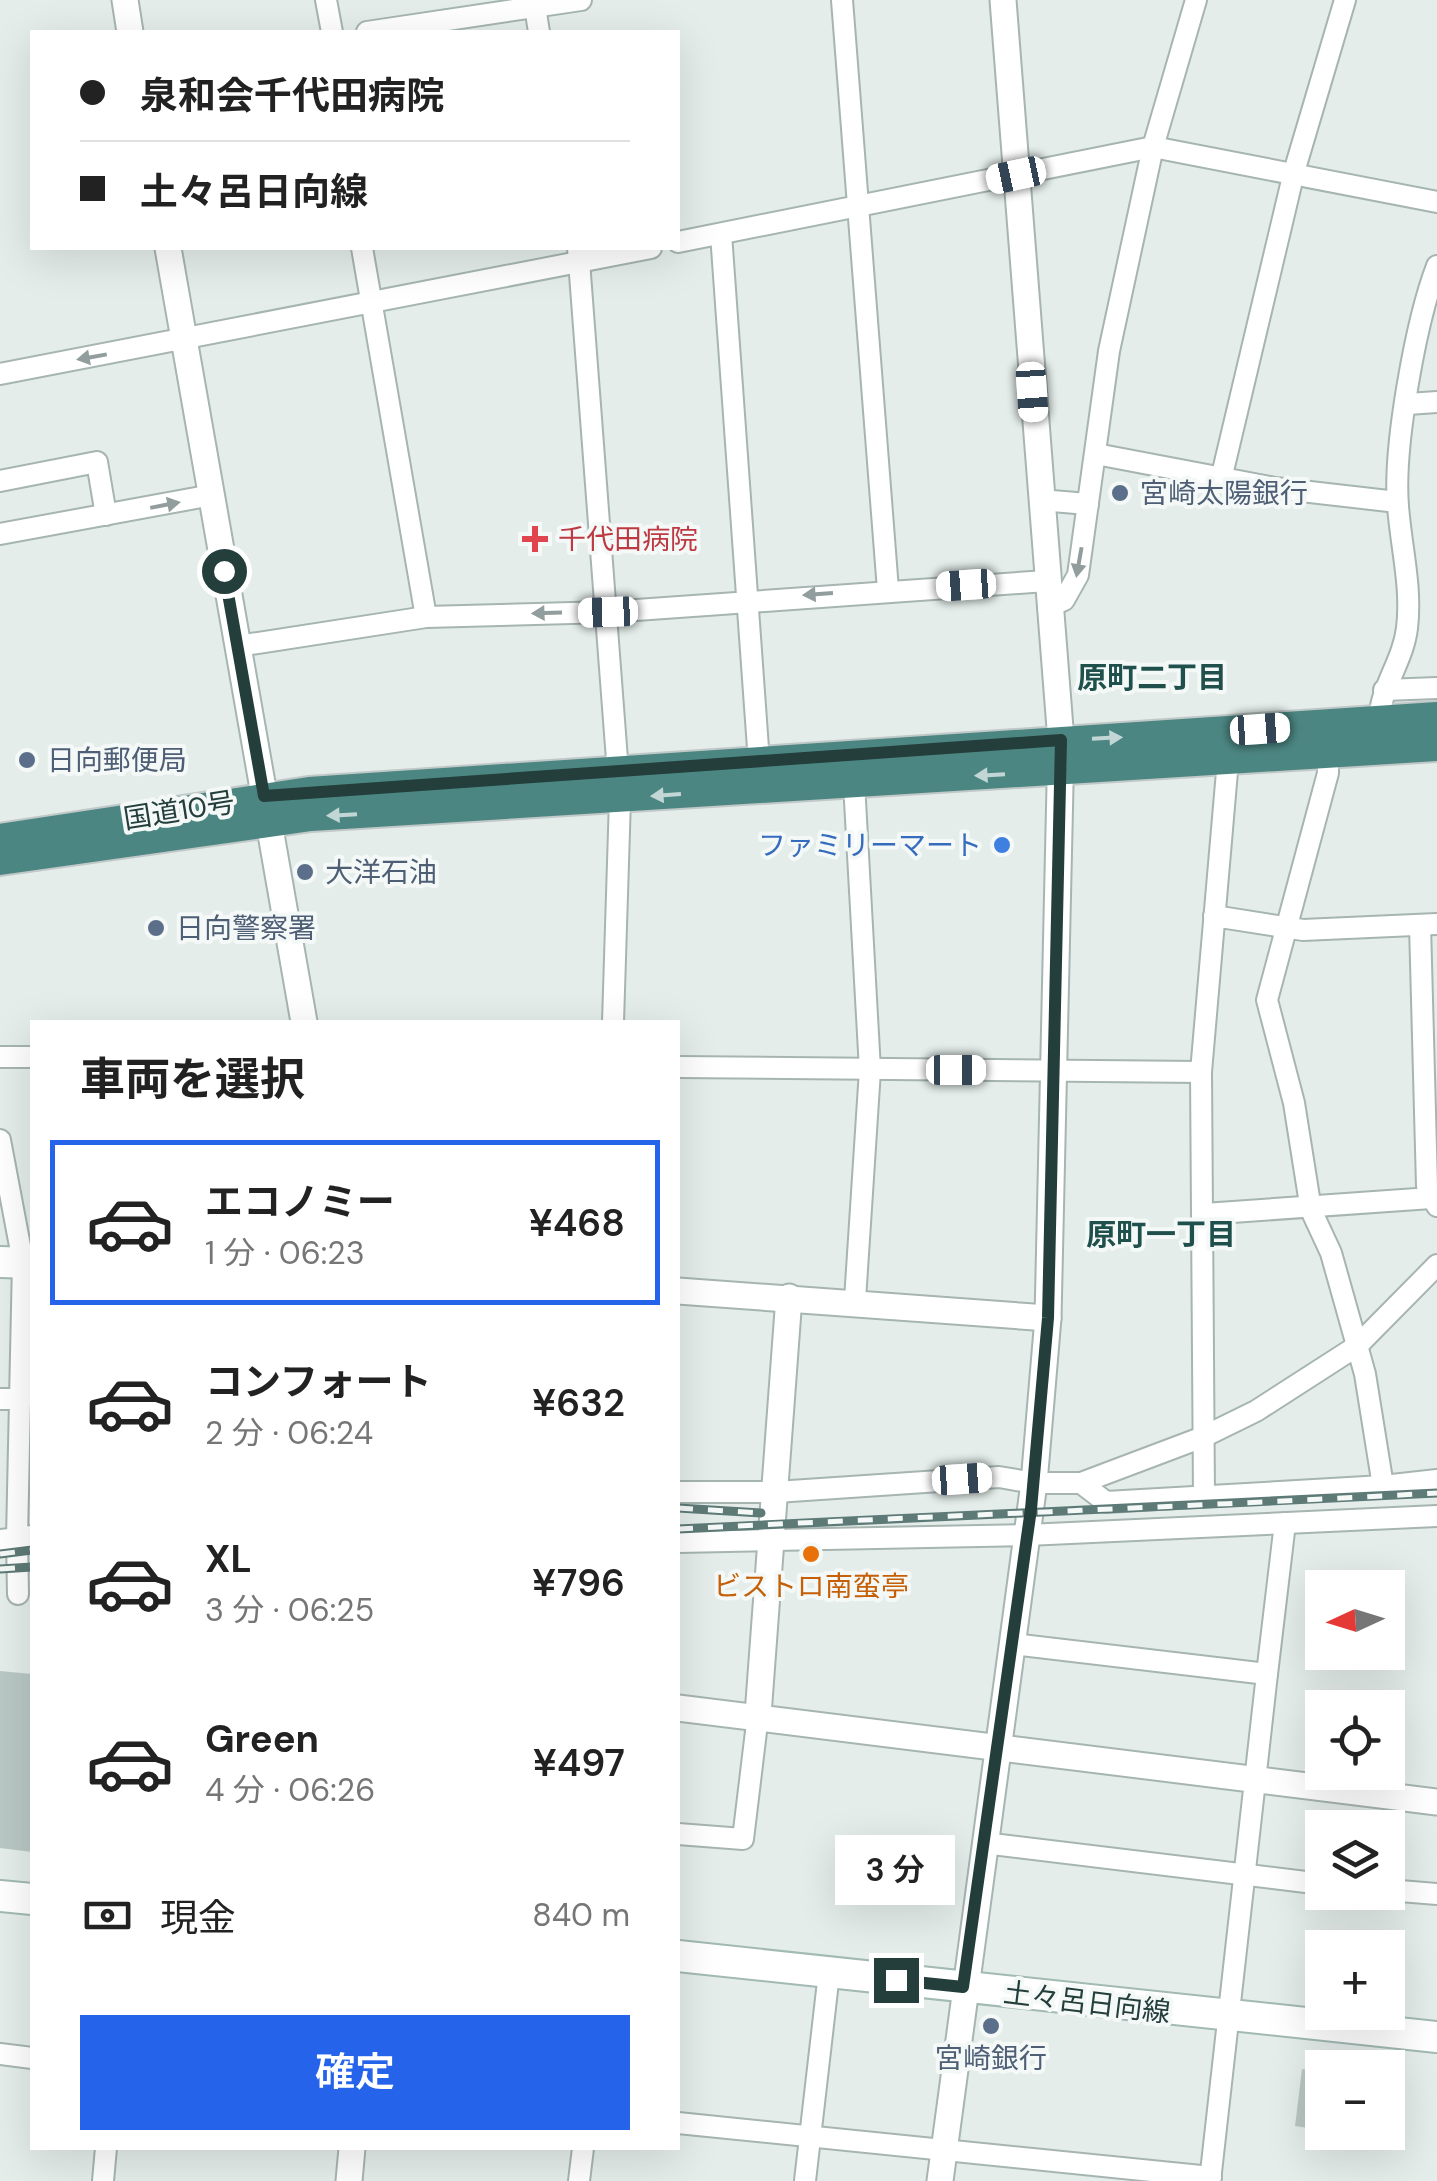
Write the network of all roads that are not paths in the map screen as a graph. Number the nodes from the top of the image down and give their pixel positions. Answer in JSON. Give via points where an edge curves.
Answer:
{"nodes":[{"id":1,"x":125,"y":0,"type":"edge"},
{"id":2,"x":326,"y":0,"type":"edge"},
{"id":3,"x":581,"y":0,"type":"edge"},
{"id":4,"x":842,"y":0,"type":"edge"},
{"id":5,"x":1003,"y":0,"type":"edge"},
{"id":6,"x":1196,"y":0,"type":"edge"},
{"id":7,"x":1345,"y":0,"type":"edge"},
{"id":8,"x":534,"y":4,"type":"edge"},
{"id":9,"x":130,"y":30,"type":"edge"},
{"id":10,"x":332,"y":30,"type":"edge"},
{"id":11,"x":378,"y":30,"type":"edge"},
{"id":12,"x":539,"y":30,"type":"edge"},
{"id":13,"x":1153,"y":146,"type":"junction"},
{"id":14,"x":1294,"y":172,"type":"junction"},
{"id":15,"x":1016,"y":175,"type":"junction"},
{"id":16,"x":1437,"y":202,"type":"edge"},
{"id":17,"x":858,"y":207,"type":"junction"},
{"id":18,"x":720,"y":234,"type":"junction"},
{"id":19,"x":680,"y":242,"type":"edge"},
{"id":20,"x":168,"y":250,"type":"edge"},
{"id":21,"x":362,"y":250,"type":"edge"},
{"id":22,"x":630,"y":250,"type":"edge"},
{"id":23,"x":579,"y":255,"type":"edge"},
{"id":24,"x":1437,"y":266,"type":"edge"},
{"id":25,"x":370,"y":304,"type":"junction"},
{"id":26,"x":184,"y":340,"type":"junction"},
{"id":27,"x":0,"y":374,"type":"edge"},
{"id":28,"x":1437,"y":402,"type":"edge"},
{"id":29,"x":1408,"y":404,"type":"junction"},
{"id":30,"x":1096,"y":454,"type":"junction"},
{"id":31,"x":1222,"y":475,"type":"junction"},
{"id":32,"x":0,"y":481,"type":"edge"},
{"id":33,"x":212,"y":495,"type":"junction"},
{"id":34,"x":1040,"y":500,"type":"junction"},
{"id":35,"x":1397,"y":502,"type":"junction"},
{"id":36,"x":1088,"y":504,"type":"junction"},
{"id":37,"x":106,"y":515,"type":"junction"},
{"id":38,"x":0,"y":534,"type":"edge"},
{"id":39,"x":1046,"y":580,"type":"junction"},
{"id":40,"x":888,"y":590,"type":"junction"},
{"id":41,"x":748,"y":599,"type":"junction"},
{"id":42,"x":1048,"y":607,"type":"junction"},
{"id":43,"x":608,"y":612,"type":"junction"},
{"id":44,"x":426,"y":617,"type":"junction"},
{"id":45,"x":238,"y":646,"type":"junction"},
{"id":46,"x":1437,"y":688,"type":"edge"},
{"id":47,"x":1384,"y":690,"type":"junction"},
{"id":48,"x":1437,"y":717,"type":"edge"},
{"id":49,"x":1379,"y":722,"type":"junction"},
{"id":50,"x":1437,"y":746,"type":"edge"},
{"id":51,"x":1328,"y":754,"type":"junction"},
{"id":52,"x":1060,"y":756,"type":"junction"},
{"id":53,"x":1228,"y":760,"type":"junction"},
{"id":54,"x":759,"y":762,"type":"junction"},
{"id":55,"x":854,"y":782,"type":"junction"},
{"id":56,"x":620,"y":786,"type":"junction"},
{"id":57,"x":266,"y":808,"type":"junction"},
{"id":58,"x":0,"y":839,"type":"edge"},
{"id":59,"x":0,"y":860,"type":"edge"},
{"id":60,"x":1214,"y":916,"type":"junction"},
{"id":61,"x":1428,"y":924,"type":"edge"},
{"id":62,"x":1287,"y":927,"type":"junction"},
{"id":63,"x":304,"y":1020,"type":"edge"},
{"id":64,"x":613,"y":1020,"type":"edge"},
{"id":65,"x":0,"y":1057,"type":"edge"},
{"id":66,"x":30,"y":1057,"type":"edge"},
{"id":67,"x":680,"y":1067,"type":"edge"},
{"id":68,"x":870,"y":1070,"type":"junction"},
{"id":69,"x":1056,"y":1070,"type":"junction"},
{"id":70,"x":1201,"y":1072,"type":"junction"},
{"id":71,"x":0,"y":1140,"type":"edge"},
{"id":72,"x":1434,"y":1202,"type":"edge"},
{"id":73,"x":1311,"y":1210,"type":"junction"},
{"id":74,"x":1204,"y":1214,"type":"junction"},
{"id":75,"x":18,"y":1262,"type":"edge"},
{"id":76,"x":1437,"y":1265,"type":"edge"},
{"id":77,"x":680,"y":1291,"type":"edge"},
{"id":78,"x":789,"y":1297,"type":"junction"},
{"id":79,"x":855,"y":1300,"type":"junction"},
{"id":80,"x":1048,"y":1318,"type":"junction"},
{"id":81,"x":1357,"y":1346,"type":"junction"},
{"id":82,"x":0,"y":1399,"type":"edge"},
{"id":83,"x":22,"y":1399,"type":"junction"},
{"id":84,"x":1204,"y":1437,"type":"junction"},
{"id":85,"x":1437,"y":1480,"type":"edge"},
{"id":86,"x":1081,"y":1482,"type":"junction"},
{"id":87,"x":1034,"y":1483,"type":"junction"},
{"id":88,"x":1383,"y":1486,"type":"junction"},
{"id":89,"x":680,"y":1492,"type":"edge"},
{"id":90,"x":776,"y":1492,"type":"junction"},
{"id":91,"x":1204,"y":1496,"type":"junction"},
{"id":92,"x":1437,"y":1516,"type":"edge"},
{"id":93,"x":1285,"y":1523,"type":"junction"},
{"id":94,"x":1028,"y":1535,"type":"junction"},
{"id":95,"x":17,"y":1538,"type":"edge"},
{"id":96,"x":772,"y":1540,"type":"junction"},
{"id":97,"x":680,"y":1542,"type":"edge"},
{"id":98,"x":17,"y":1594,"type":"edge"},
{"id":99,"x":1013,"y":1644,"type":"junction"},
{"id":100,"x":1266,"y":1674,"type":"junction"},
{"id":101,"x":680,"y":1708,"type":"edge"},
{"id":102,"x":758,"y":1715,"type":"junction"},
{"id":103,"x":998,"y":1748,"type":"junction"},
{"id":104,"x":1258,"y":1780,"type":"junction"},
{"id":105,"x":1437,"y":1802,"type":"edge"},
{"id":106,"x":680,"y":1834,"type":"edge"},
{"id":107,"x":984,"y":1843,"type":"junction"},
{"id":108,"x":1246,"y":1878,"type":"junction"},
{"id":109,"x":1305,"y":1883,"type":"edge"},
{"id":110,"x":1405,"y":1891,"type":"edge"},
{"id":111,"x":1437,"y":1894,"type":"edge"},
{"id":112,"x":0,"y":1896,"type":"edge"},
{"id":113,"x":30,"y":1899,"type":"edge"},
{"id":114,"x":680,"y":1956,"type":"edge"},
{"id":115,"x":829,"y":1973,"type":"junction"},
{"id":116,"x":963,"y":1987,"type":"junction"},
{"id":117,"x":1229,"y":2019,"type":"junction"},
{"id":118,"x":1437,"y":2038,"type":"edge"},
{"id":119,"x":0,"y":2054,"type":"edge"},
{"id":120,"x":30,"y":2058,"type":"edge"},
{"id":121,"x":680,"y":2123,"type":"edge"},
{"id":122,"x":810,"y":2136,"type":"junction"},
{"id":123,"x":943,"y":2147,"type":"junction"},
{"id":124,"x":106,"y":2150,"type":"edge"},
{"id":125,"x":352,"y":2150,"type":"edge"},
{"id":126,"x":583,"y":2150,"type":"edge"},
{"id":127,"x":1210,"y":2179,"type":"edge"},
{"id":128,"x":103,"y":2181,"type":"edge"},
{"id":129,"x":349,"y":2181,"type":"edge"},
{"id":130,"x":579,"y":2181,"type":"edge"},
{"id":131,"x":805,"y":2181,"type":"edge"},
{"id":132,"x":940,"y":2181,"type":"edge"}],
"edges":[{"from":1,"to":9,"type":"street"},
{"from":2,"to":10,"type":"street"},
{"from":3,"to":8,"type":"street"},
{"from":4,"to":17,"type":"street"},
{"from":5,"to":15,"type":"street"},
{"from":6,"to":13,"type":"street"},
{"from":7,"to":14,"type":"street"},
{"from":8,"to":11,"type":"street"},
{"from":8,"to":12,"type":"street"},
{"from":13,"to":14,"type":"street"},
{"from":13,"to":15,"type":"street"},
{"from":13,"to":30,"type":"street","via":[[1109,352]]},
{"from":14,"to":16,"type":"street"},
{"from":14,"to":31,"type":"street"},
{"from":15,"to":17,"type":"street"},
{"from":15,"to":34,"type":"street"},
{"from":17,"to":18,"type":"street"},
{"from":17,"to":40,"type":"street"},
{"from":18,"to":19,"type":"street"},
{"from":18,"to":41,"type":"street"},
{"from":20,"to":26,"type":"street"},
{"from":21,"to":25,"type":"street"},
{"from":22,"to":23,"type":"street"},
{"from":23,"to":25,"type":"street"},
{"from":23,"to":43,"type":"street"},
{"from":24,"to":29,"type":"street"},
{"from":25,"to":26,"type":"street"},
{"from":25,"to":44,"type":"street"},
{"from":26,"to":27,"type":"street","one_way":true},
{"from":26,"to":33,"type":"street"},
{"from":28,"to":29,"type":"street"},
{"from":29,"to":35,"type":"street"},
{"from":30,"to":31,"type":"street"},
{"from":30,"to":36,"type":"street"},
{"from":31,"to":35,"type":"street"},
{"from":32,"to":37,"type":"street","via":[[98,462]]},
{"from":37,"to":33,"type":"street","one_way":true},
{"from":33,"to":45,"type":"street"},
{"from":34,"to":36,"type":"street"},
{"from":34,"to":39,"type":"street"},
{"from":35,"to":47,"type":"street","via":[[1407,631]]},
{"from":36,"to":42,"type":"street","one_way":true,"via":[[1078,575],[1064,600]]},
{"from":37,"to":38,"type":"street"},
{"from":39,"to":40,"type":"street"},
{"from":39,"to":42,"type":"street"},
{"from":40,"to":41,"type":"street","one_way":true},
{"from":41,"to":43,"type":"street"},
{"from":41,"to":54,"type":"street"},
{"from":42,"to":52,"type":"street"},
{"from":43,"to":44,"type":"street","one_way":true},
{"from":43,"to":56,"type":"street"},
{"from":44,"to":45,"type":"street"},
{"from":45,"to":57,"type":"street"},
{"from":46,"to":47,"type":"street"},
{"from":47,"to":49,"type":"street"},
{"from":48,"to":49,"type":"highway","name":"国道10号"},
{"from":52,"to":49,"type":"highway","name":"国道10号","one_way":true},
{"from":50,"to":51,"type":"highway","name":"国道10号"},
{"from":51,"to":53,"type":"highway","name":"国道10号"},
{"from":51,"to":62,"type":"street"},
{"from":52,"to":53,"type":"highway","name":"国道10号"},
{"from":52,"to":54,"type":"highway","name":"国道10号"},
{"from":52,"to":55,"type":"highway","name":"国道10号","one_way":true},
{"from":52,"to":69,"type":"street"},
{"from":53,"to":60,"type":"street"},
{"from":54,"to":56,"type":"highway","name":"国道10号"},
{"from":55,"to":56,"type":"highway","name":"国道10号","one_way":true},
{"from":55,"to":68,"type":"street"},
{"from":56,"to":57,"type":"highway","name":"国道10号"},
{"from":56,"to":64,"type":"street"},
{"from":57,"to":58,"type":"highway","name":"国道10号"},
{"from":57,"to":59,"type":"highway","name":"国道10号"},
{"from":57,"to":63,"type":"street"},
{"from":60,"to":62,"type":"street"},
{"from":60,"to":70,"type":"street"},
{"from":61,"to":62,"type":"street"},
{"from":61,"to":72,"type":"street"},
{"from":62,"to":73,"type":"street","via":[[1267,1000],[1294,1104]]},
{"from":65,"to":66,"type":"street"},
{"from":67,"to":68,"type":"street"},
{"from":68,"to":69,"type":"street"},
{"from":68,"to":79,"type":"street"},
{"from":69,"to":70,"type":"street"},
{"from":69,"to":80,"type":"street"},
{"from":70,"to":74,"type":"street"},
{"from":71,"to":75,"type":"street"},
{"from":72,"to":73,"type":"street"},
{"from":73,"to":74,"type":"street"},
{"from":73,"to":81,"type":"street","via":[[1331,1253]]},
{"from":74,"to":84,"type":"street"},
{"from":75,"to":83,"type":"street"},
{"from":76,"to":81,"type":"street"},
{"from":77,"to":78,"type":"street"},
{"from":78,"to":79,"type":"street"},
{"from":78,"to":90,"type":"street"},
{"from":79,"to":80,"type":"street"},
{"from":80,"to":87,"type":"street"},
{"from":81,"to":84,"type":"street"},
{"from":81,"to":88,"type":"street"},
{"from":82,"to":83,"type":"street"},
{"from":83,"to":95,"type":"street"},
{"from":84,"to":86,"type":"street"},
{"from":84,"to":91,"type":"street"},
{"from":85,"to":88,"type":"street"},
{"from":86,"to":87,"type":"street"},
{"from":86,"to":91,"type":"street","via":[[1106,1502]]},
{"from":87,"to":90,"type":"street","via":[[999,1477]]},
{"from":87,"to":94,"type":"street"},
{"from":88,"to":91,"type":"street"},
{"from":89,"to":90,"type":"street"},
{"from":90,"to":96,"type":"street"},
{"from":92,"to":93,"type":"street"},
{"from":93,"to":94,"type":"street"},
{"from":93,"to":100,"type":"street"},
{"from":94,"to":96,"type":"street"},
{"from":94,"to":99,"type":"street"},
{"from":95,"to":98,"type":"street"},
{"from":96,"to":97,"type":"street"},
{"from":96,"to":102,"type":"street"},
{"from":99,"to":100,"type":"street"},
{"from":99,"to":103,"type":"street"},
{"from":100,"to":104,"type":"street"},
{"from":101,"to":102,"type":"street"},
{"from":102,"to":103,"type":"street"},
{"from":102,"to":106,"type":"street","via":[[744,1840]]},
{"from":103,"to":104,"type":"street"},
{"from":103,"to":107,"type":"street"},
{"from":104,"to":105,"type":"street"},
{"from":104,"to":108,"type":"street"},
{"from":107,"to":108,"type":"street"},
{"from":107,"to":116,"type":"street"},
{"from":108,"to":109,"type":"street"},
{"from":108,"to":117,"type":"street"},
{"from":110,"to":111,"type":"street"},
{"from":112,"to":113,"type":"main road"},
{"from":114,"to":115,"type":"main road","name":"土々呂日向線"},
{"from":115,"to":116,"type":"main road","name":"土々呂日向線"},
{"from":115,"to":122,"type":"street"},
{"from":116,"to":117,"type":"main road","name":"土々呂日向線"},
{"from":116,"to":123,"type":"street"},
{"from":117,"to":118,"type":"main road","name":"土々呂日向線"},
{"from":117,"to":127,"type":"street"},
{"from":119,"to":120,"type":"street"},
{"from":121,"to":122,"type":"street"},
{"from":122,"to":123,"type":"street"},
{"from":122,"to":131,"type":"street"},
{"from":123,"to":127,"type":"street"},
{"from":123,"to":132,"type":"street"},
{"from":124,"to":128,"type":"street"},
{"from":125,"to":129,"type":"street"},
{"from":126,"to":130,"type":"street"}]}
